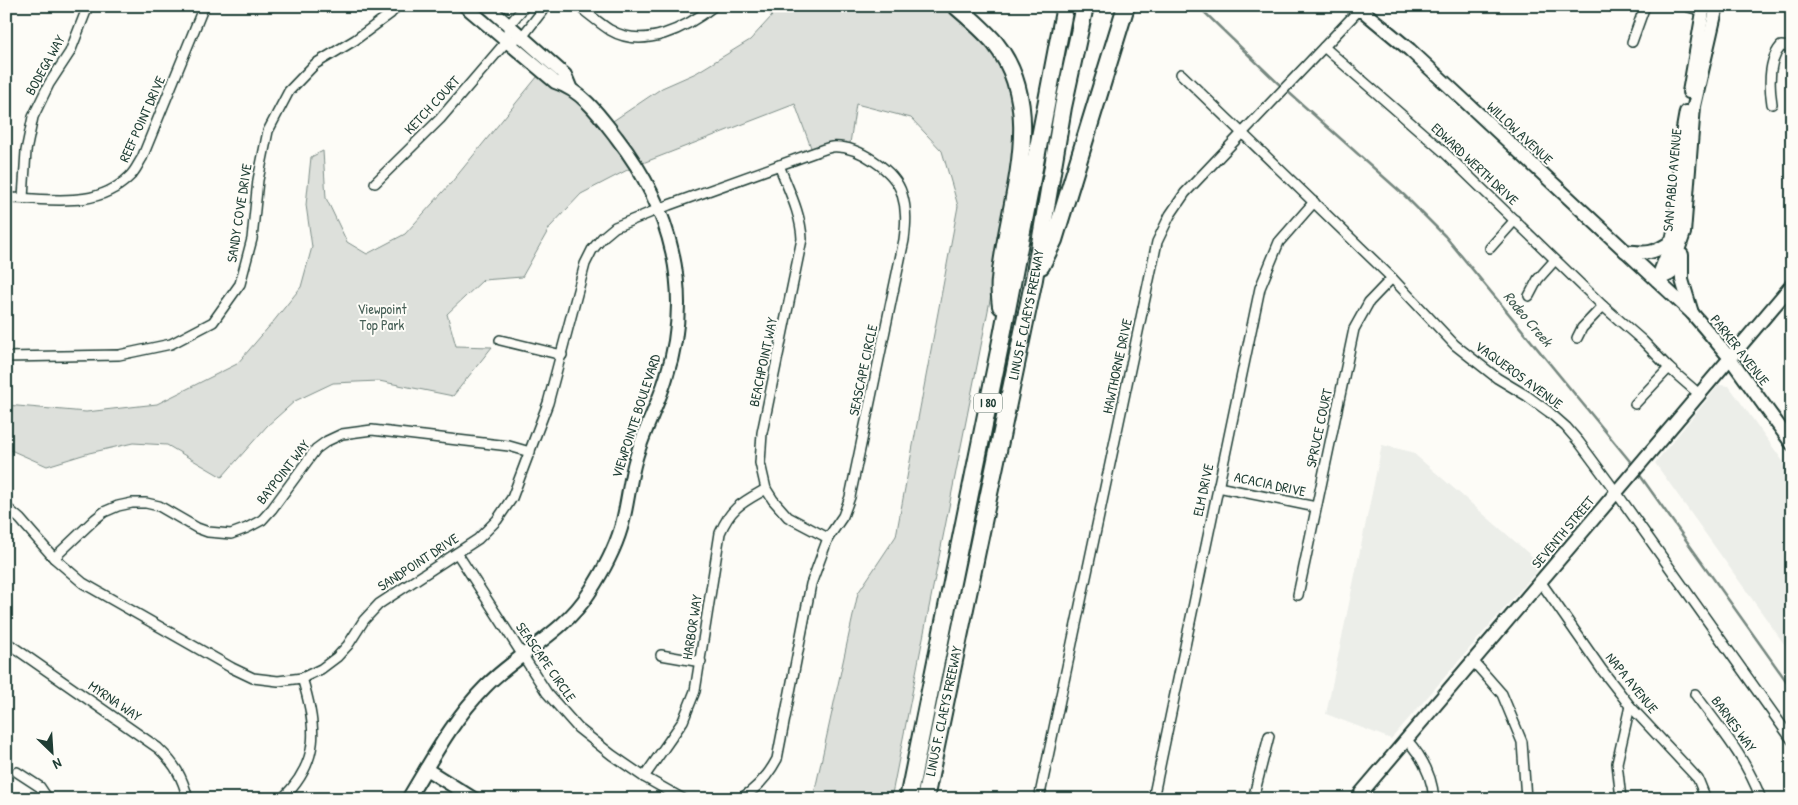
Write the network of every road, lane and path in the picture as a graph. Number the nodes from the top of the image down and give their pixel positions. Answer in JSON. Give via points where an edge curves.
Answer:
{"nodes":[{"id":1,"x":88,"y":6,"type":"edge"},
{"id":2,"x":204,"y":6,"type":"edge"},
{"id":3,"x":397,"y":6,"type":"edge"},
{"id":4,"x":465,"y":6,"type":"edge"},
{"id":5,"x":486,"y":6,"type":"edge"},
{"id":6,"x":524,"y":6,"type":"edge"},
{"id":7,"x":546,"y":6,"type":"edge"},
{"id":8,"x":578,"y":6,"type":"edge"},
{"id":9,"x":714,"y":6,"type":"edge"},
{"id":10,"x":956,"y":6,"type":"edge"},
{"id":11,"x":1065,"y":6,"type":"edge"},
{"id":12,"x":1085,"y":6,"type":"edge"},
{"id":13,"x":1126,"y":6,"type":"edge"},
{"id":14,"x":1645,"y":6,"type":"edge"},
{"id":15,"x":1685,"y":6,"type":"edge"},
{"id":16,"x":1717,"y":6,"type":"edge"},
{"id":17,"x":1357,"y":7,"type":"edge"},
{"id":18,"x":1704,"y":8,"type":"edge"},
{"id":19,"x":509,"y":25,"type":"junction"},
{"id":20,"x":522,"y":36,"type":"junction"},
{"id":21,"x":506,"y":42,"type":"junction"},
{"id":22,"x":1632,"y":42,"type":"dead end"},
{"id":23,"x":1324,"y":47,"type":"junction"},
{"id":24,"x":1792,"y":47,"type":"edge"},
{"id":25,"x":1181,"y":74,"type":"dead end"},
{"id":26,"x":570,"y":87,"type":"junction"},
{"id":27,"x":1772,"y":104,"type":"dead end"},
{"id":28,"x":1242,"y":133,"type":"junction"},
{"id":29,"x":779,"y":165,"type":"junction"},
{"id":30,"x":375,"y":183,"type":"dead end"},
{"id":31,"x":6,"y":198,"type":"edge"},
{"id":32,"x":23,"y":198,"type":"junction"},
{"id":33,"x":1314,"y":202,"type":"junction"},
{"id":34,"x":658,"y":210,"type":"junction"},
{"id":35,"x":1515,"y":220,"type":"junction"},
{"id":36,"x":1684,"y":233,"type":"junction"},
{"id":37,"x":1672,"y":241,"type":"junction"},
{"id":38,"x":1490,"y":248,"type":"dead end"},
{"id":39,"x":1625,"y":251,"type":"junction"},
{"id":40,"x":1555,"y":260,"type":"junction"},
{"id":41,"x":1392,"y":278,"type":"junction"},
{"id":42,"x":1034,"y":279,"type":"junction"},
{"id":43,"x":1657,"y":280,"type":"junction"},
{"id":44,"x":1792,"y":285,"type":"edge"},
{"id":45,"x":1529,"y":296,"type":"dead end"},
{"id":46,"x":1603,"y":306,"type":"junction"},
{"id":47,"x":1692,"y":313,"type":"junction"},
{"id":48,"x":1002,"y":336,"type":"junction"},
{"id":49,"x":1577,"y":338,"type":"dead end"},
{"id":50,"x":500,"y":340,"type":"dead end"},
{"id":51,"x":562,"y":355,"type":"junction"},
{"id":52,"x":6,"y":356,"type":"edge"},
{"id":53,"x":1730,"y":358,"type":"junction"},
{"id":54,"x":1669,"y":368,"type":"junction"},
{"id":55,"x":1699,"y":394,"type":"junction"},
{"id":56,"x":1635,"y":404,"type":"dead end"},
{"id":57,"x":1792,"y":444,"type":"edge"},
{"id":58,"x":530,"y":452,"type":"junction"},
{"id":59,"x":1218,"y":487,"type":"junction"},
{"id":60,"x":766,"y":489,"type":"junction"},
{"id":61,"x":1616,"y":492,"type":"junction"},
{"id":62,"x":6,"y":507,"type":"edge"},
{"id":63,"x":1316,"y":507,"type":"junction"},
{"id":64,"x":828,"y":538,"type":"junction"},
{"id":65,"x":457,"y":552,"type":"junction"},
{"id":66,"x":54,"y":558,"type":"junction"},
{"id":67,"x":1540,"y":581,"type":"junction"},
{"id":68,"x":1298,"y":595,"type":"dead end"},
{"id":69,"x":6,"y":642,"type":"edge"},
{"id":70,"x":523,"y":655,"type":"junction"},
{"id":71,"x":661,"y":655,"type":"dead end"},
{"id":72,"x":1472,"y":661,"type":"junction"},
{"id":73,"x":701,"y":662,"type":"junction"},
{"id":74,"x":302,"y":678,"type":"junction"},
{"id":75,"x":1695,"y":694,"type":"dead end"},
{"id":76,"x":1630,"y":706,"type":"junction"},
{"id":77,"x":1269,"y":736,"type":"dead end"},
{"id":78,"x":1406,"y":739,"type":"junction"},
{"id":79,"x":1792,"y":740,"type":"edge"},
{"id":80,"x":426,"y":769,"type":"junction"},
{"id":81,"x":17,"y":772,"type":"dead end"},
{"id":82,"x":644,"y":777,"type":"junction"},
{"id":83,"x":48,"y":799,"type":"edge"},
{"id":84,"x":188,"y":799,"type":"edge"},
{"id":85,"x":282,"y":799,"type":"edge"},
{"id":86,"x":408,"y":799,"type":"edge"},
{"id":87,"x":474,"y":799,"type":"edge"},
{"id":88,"x":683,"y":799,"type":"edge"},
{"id":89,"x":740,"y":799,"type":"edge"},
{"id":90,"x":908,"y":799,"type":"edge"},
{"id":91,"x":925,"y":799,"type":"edge"},
{"id":92,"x":1039,"y":799,"type":"edge"},
{"id":93,"x":1153,"y":799,"type":"edge"},
{"id":94,"x":1253,"y":799,"type":"edge"},
{"id":95,"x":1358,"y":799,"type":"edge"},
{"id":96,"x":1434,"y":799,"type":"edge"},
{"id":97,"x":1526,"y":799,"type":"edge"},
{"id":98,"x":1621,"y":799,"type":"edge"},
{"id":99,"x":1706,"y":799,"type":"edge"},
{"id":100,"x":1760,"y":799,"type":"edge"}],
"edges":[{"from":1,"to":32,"type":"street","name":"BODEGA WAY","via":[[70,52],[33,117],[26,151]]},
{"from":2,"to":32,"type":"street","name":"REEF POINT DRIVE","via":[[142,158],[130,176],[112,191],[88,199]]},
{"from":3,"to":52,"type":"street","name":"SANDY COVE DRIVE","via":[[355,40],[315,64],[289,91],[268,131],[258,180],[252,239],[240,284],[213,322],[171,344],[119,355]]},
{"from":4,"to":21,"type":"street","name":"VIEWPOINTE BOULEVARD"},
{"from":5,"to":19,"type":"street","name":"VIEWPOINTE BOULEVARD"},
{"from":6,"to":19,"type":"street"},
{"from":7,"to":20,"type":"street"},
{"from":8,"to":9,"type":"street","via":[[610,30],[632,38],[655,36],[681,27],[697,20]]},
{"from":10,"to":48,"type":"highway","via":[[982,28],[1000,51],[1017,87],[1023,117],[1022,148],[1000,280]]},
{"from":11,"to":48,"type":"highway","name":"LINUS F. CLAEYS FREEWAY","number":"I 80"},
{"from":12,"to":42,"type":"highway","name":"LINUS F. CLAEYS FREEWAY","number":"I 80","via":[[1063,107]]},
{"from":13,"to":42,"type":"highway","via":[[1054,240]]},
{"from":14,"to":22,"type":"street"},
{"from":15,"to":18,"type":"street"},
{"from":16,"to":36,"type":"street","name":"SAN PABLO AVENUE","via":[[1694,106]]},
{"from":17,"to":23,"type":"street","name":"HAWTHORNE DRIVE"},
{"from":17,"to":39,"type":"street","name":"WILLOW AVENUE","via":[[1410,50]]},
{"from":18,"to":37,"type":"street","name":"SAN PABLO AVENUE","via":[[1681,140]]},
{"from":19,"to":20,"type":"street","name":"VIEWPOINTE BOULEVARD"},
{"from":19,"to":21,"type":"street"},
{"from":20,"to":21,"type":"street"},
{"from":20,"to":26,"type":"street","name":"VIEWPOINTE BOULEVARD","via":[[565,74]]},
{"from":21,"to":26,"type":"street","name":"VIEWPOINTE BOULEVARD","via":[[555,82]]},
{"from":21,"to":30,"type":"street","name":"KETCH COURT","via":[[440,119]]},
{"from":23,"to":28,"type":"street","name":"HAWTHORNE DRIVE"},
{"from":23,"to":35,"type":"street","name":"EDWARD WERTH DRIVE","via":[[1444,152]]},
{"from":24,"to":27,"type":"street","via":[[1781,46],[1774,54],[1769,84]]},
{"from":25,"to":28,"type":"street","name":"VAQUEROS AVENUE"},
{"from":26,"to":34,"type":"street","name":"VIEWPOINTE BOULEVARD","via":[[593,108],[621,143]]},
{"from":28,"to":33,"type":"street","name":"VAQUEROS AVENUE"},
{"from":28,"to":92,"type":"street","name":"HAWTHORNE DRIVE","via":[[1185,194],[1157,242]]},
{"from":29,"to":34,"type":"street","name":"SEASCAPE CIRCLE"},
{"from":29,"to":60,"type":"street","name":"BEACHPOINT WAY","via":[[798,212],[802,239],[762,433],[760,463]]},
{"from":29,"to":64,"type":"street","name":"SEASCAPE CIRCLE","via":[[832,147],[864,156],[890,173],[902,192],[907,218],[850,497],[843,516]]},
{"from":31,"to":32,"type":"street","name":"REEF POINT DRIVE"},
{"from":33,"to":41,"type":"street","name":"VAQUEROS AVENUE"},
{"from":33,"to":59,"type":"street","name":"ELM DRIVE","via":[[1279,242],[1260,288]]},
{"from":34,"to":51,"type":"street","name":"SANDPOINT DRIVE","via":[[615,227],[592,250],[585,264]]},
{"from":34,"to":70,"type":"street","name":"VIEWPOINTE BOULEVARD","via":[[668,234],[678,277],[678,319],[666,379],[636,456],[621,527],[603,571],[588,596],[558,628]]},
{"from":35,"to":38,"type":"street"},
{"from":35,"to":40,"type":"street","name":"EDWARD WERTH DRIVE"},
{"from":36,"to":43,"type":"street","name":"SAN PABLO AVENUE","via":[[1670,274]]},
{"from":36,"to":47,"type":"street","via":[[1682,280]]},
{"from":37,"to":39,"type":"street","via":[[1662,249],[1648,253]]},
{"from":37,"to":43,"type":"street","name":"SAN PABLO AVENUE"},
{"from":39,"to":43,"type":"street","name":"WILLOW AVENUE"},
{"from":40,"to":45,"type":"street","via":[[1538,279]]},
{"from":40,"to":46,"type":"street","name":"EDWARD WERTH DRIVE"},
{"from":41,"to":61,"type":"street","name":"VAQUEROS AVENUE","via":[[1465,354],[1566,427]]},
{"from":41,"to":63,"type":"street","name":"SPRUCE COURT","via":[[1369,302],[1354,329]]},
{"from":42,"to":91,"type":"highway","name":"LINUS F. CLAEYS FREEWAY","number":"I 80"},
{"from":43,"to":47,"type":"street","name":"PARKER AVENUE"},
{"from":44,"to":53,"type":"street","name":"SEVENTH STREET"},
{"from":46,"to":49,"type":"street"},
{"from":46,"to":54,"type":"street","name":"EDWARD WERTH DRIVE"},
{"from":47,"to":53,"type":"street","name":"PARKER AVENUE"},
{"from":48,"to":90,"type":"highway","name":"LINUS F. CLAEYS FREEWAY","number":"I 80"},
{"from":50,"to":51,"type":"street"},
{"from":51,"to":58,"type":"street","name":"SANDPOINT DRIVE"},
{"from":53,"to":55,"type":"street","name":"SEVENTH STREET"},
{"from":53,"to":57,"type":"street","name":"PARKER AVENUE"},
{"from":54,"to":55,"type":"street","name":"EDWARD WERTH DRIVE"},
{"from":54,"to":56,"type":"street"},
{"from":55,"to":61,"type":"street","name":"SEVENTH STREET"},
{"from":58,"to":65,"type":"street","name":"SANDPOINT DRIVE","via":[[512,498],[498,520],[478,539]]},
{"from":58,"to":66,"type":"street","name":"BAYPOINT WAY","via":[[509,446],[372,430],[342,434],[316,449],[262,520],[231,534],[197,528],[159,506],[132,503],[104,512]]},
{"from":59,"to":63,"type":"street","name":"ACACIA DRIVE"},
{"from":59,"to":93,"type":"street","name":"ELM DRIVE"},
{"from":60,"to":64,"type":"street","name":"BEACHPOINT WAY","via":[[788,517]]},
{"from":60,"to":73,"type":"street","name":"HARBOR WAY","via":[[741,502],[720,533]]},
{"from":61,"to":67,"type":"street","name":"SEVENTH STREET"},
{"from":61,"to":79,"type":"street","name":"VAQUEROS AVENUE"},
{"from":62,"to":66,"type":"street","name":"SANDPOINT DRIVE"},
{"from":63,"to":68,"type":"street","name":"SPRUCE COURT"},
{"from":64,"to":89,"type":"street","name":"SEASCAPE CIRCLE","via":[[811,584],[776,759],[762,782]]},
{"from":65,"to":70,"type":"street","name":"SEASCAPE CIRCLE"},
{"from":65,"to":74,"type":"street","name":"SANDPOINT DRIVE","via":[[379,604],[337,658]]},
{"from":66,"to":74,"type":"street","name":"SANDPOINT DRIVE","via":[[83,583],[232,668],[253,678],[278,681]]},
{"from":67,"to":72,"type":"street","name":"SEVENTH STREET"},
{"from":67,"to":76,"type":"street","name":"NAPA AVENUE"},
{"from":69,"to":84,"type":"street","name":"MYRNA WAY","via":[[158,748],[173,762],[183,780]]},
{"from":70,"to":80,"type":"street","name":"VIEWPOINTE BOULEVARD","via":[[474,698]]},
{"from":70,"to":82,"type":"street","name":"SEASCAPE CIRCLE","via":[[548,693],[578,728]]},
{"from":71,"to":73,"type":"street"},
{"from":72,"to":78,"type":"street","name":"SEVENTH STREET"},
{"from":72,"to":97,"type":"street","via":[[1502,694],[1522,742]]},
{"from":73,"to":82,"type":"street","name":"HARBOR WAY","via":[[690,707]]},
{"from":74,"to":85,"type":"street","via":[[312,712],[312,743],[302,773]]},
{"from":75,"to":100,"type":"street","name":"BARNES WAY","via":[[1740,754]]},
{"from":76,"to":98,"type":"street","via":[[1617,762]]},
{"from":76,"to":99,"type":"street","name":"NAPA AVENUE","via":[[1698,779]]},
{"from":77,"to":94,"type":"street"},
{"from":78,"to":95,"type":"street","name":"SEVENTH STREET"},
{"from":78,"to":96,"type":"street","via":[[1419,753],[1429,772]]},
{"from":80,"to":86,"type":"street","name":"VIEWPOINTE BOULEVARD"},
{"from":80,"to":87,"type":"street"},
{"from":81,"to":83,"type":"street","via":[[40,787]]},
{"from":82,"to":88,"type":"street","name":"SEASCAPE CIRCLE"}]}
